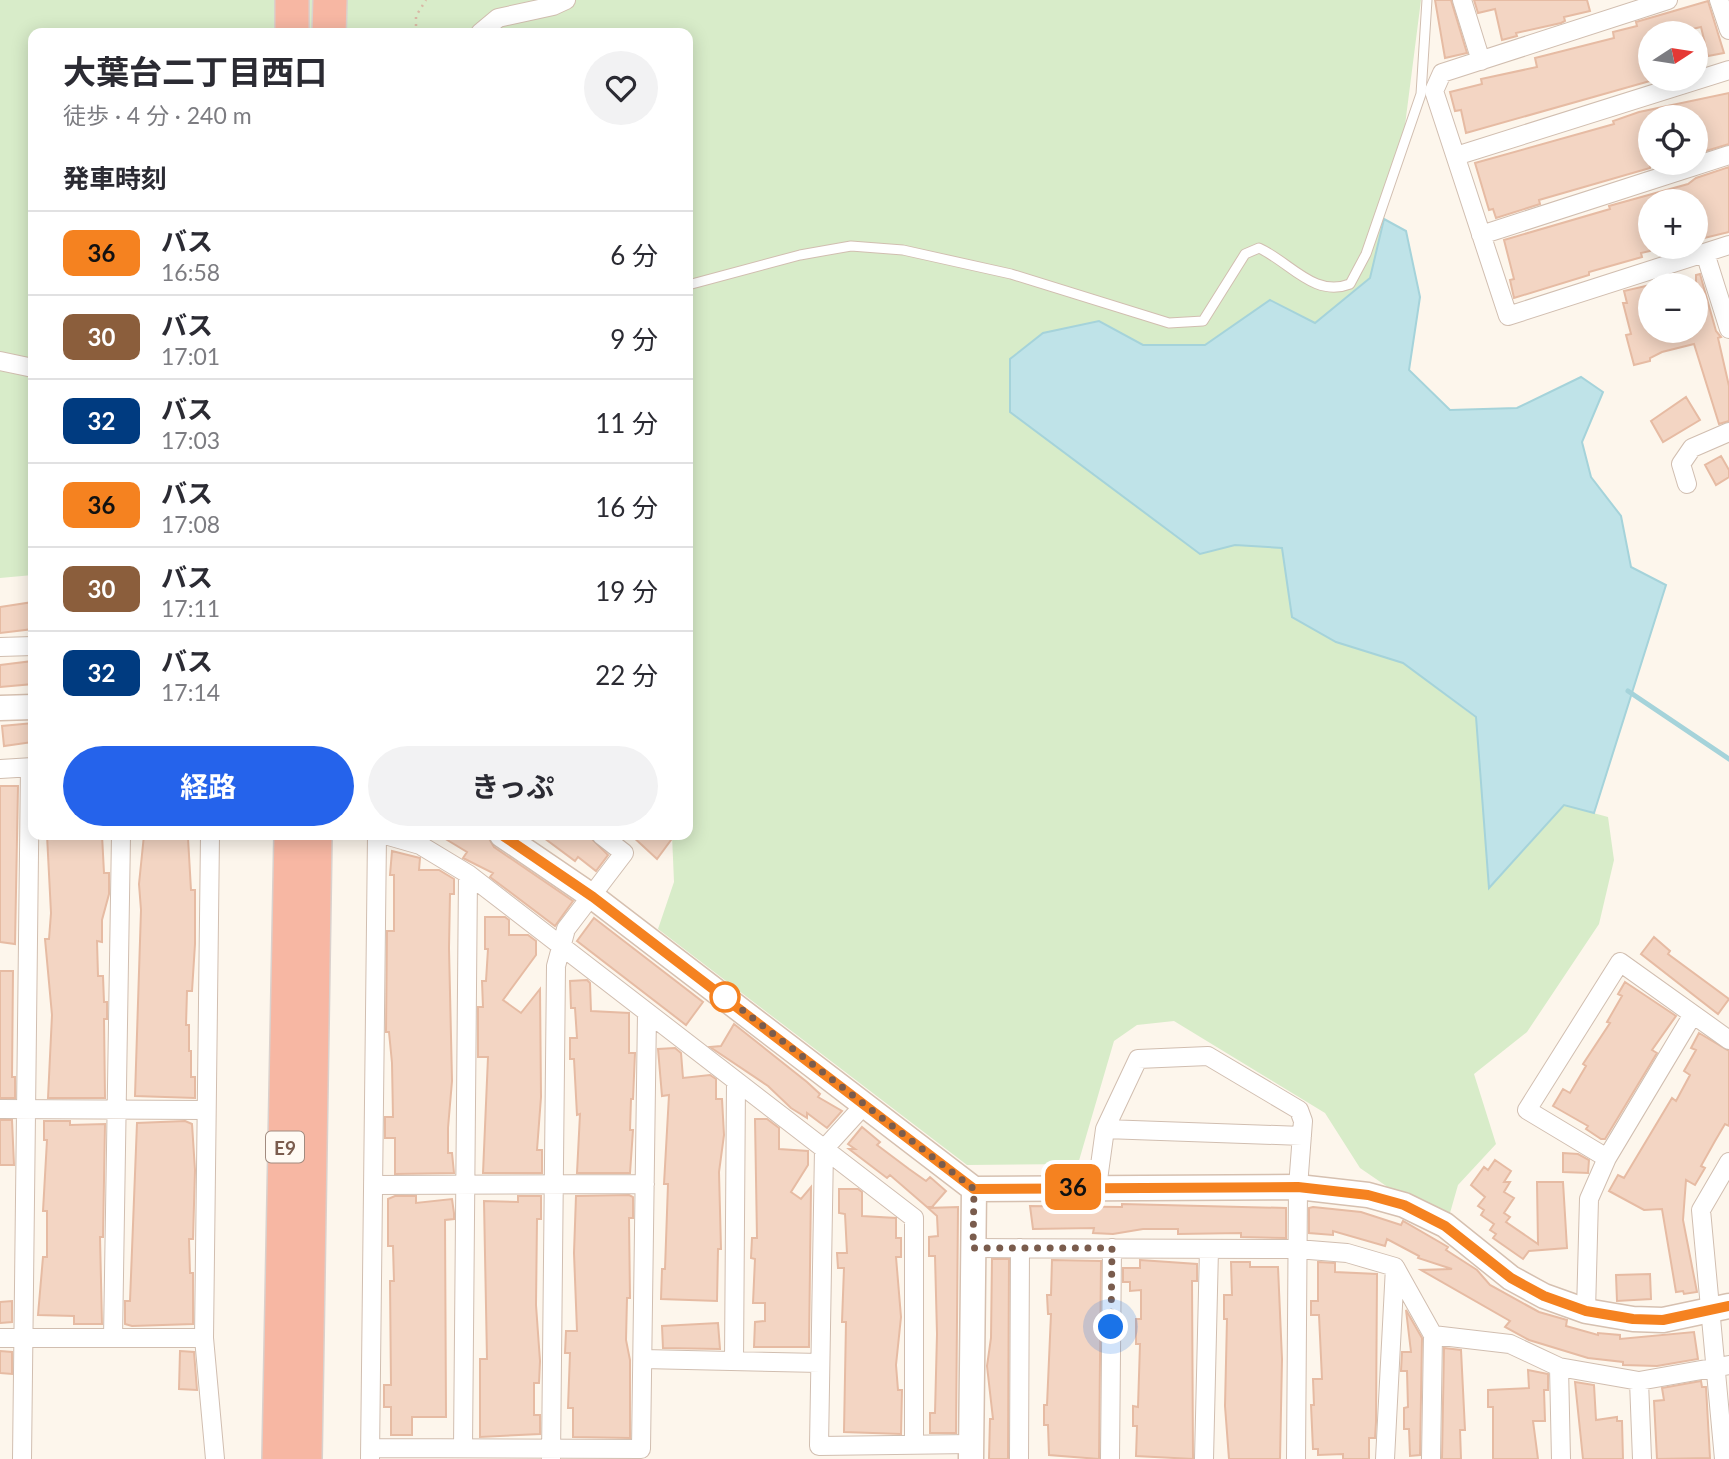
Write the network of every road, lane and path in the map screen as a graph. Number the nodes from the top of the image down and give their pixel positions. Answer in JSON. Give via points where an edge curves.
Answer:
{"nodes":[{"id":1,"x":292,"y":0,"type":"edge"},
{"id":2,"x":330,"y":0,"type":"edge"},
{"id":3,"x":426,"y":0,"type":"edge"},
{"id":4,"x":566,"y":0,"type":"edge"},
{"id":5,"x":1427,"y":0,"type":"edge"},
{"id":6,"x":1462,"y":0,"type":"edge"},
{"id":7,"x":1668,"y":0,"type":"edge"},
{"id":8,"x":1719,"y":0,"type":"edge"},
{"id":9,"x":1729,"y":27,"type":"edge"},
{"id":10,"x":292,"y":28,"type":"edge"},
{"id":11,"x":329,"y":28,"type":"edge"},
{"id":12,"x":416,"y":28,"type":"edge"},
{"id":13,"x":486,"y":28,"type":"edge"},
{"id":14,"x":1481,"y":61,"type":"junction"},
{"id":15,"x":1729,"y":70,"type":"edge"},
{"id":16,"x":1729,"y":155,"type":"edge"},
{"id":17,"x":1455,"y":156,"type":"junction"},
{"id":18,"x":1481,"y":235,"type":"junction"},
{"id":19,"x":1729,"y":245,"type":"edge"},
{"id":20,"x":1708,"y":252,"type":"edge"},
{"id":21,"x":1686,"y":259,"type":"edge"},
{"id":22,"x":1707,"y":259,"type":"edge"},
{"id":23,"x":693,"y":284,"type":"edge"},
{"id":24,"x":1729,"y":329,"type":"edge"},
{"id":25,"x":0,"y":361,"type":"edge"},
{"id":26,"x":28,"y":367,"type":"edge"},
{"id":27,"x":1729,"y":432,"type":"edge"},
{"id":28,"x":1687,"y":484,"type":"dead end"},
{"id":29,"x":28,"y":646,"type":"edge"},
{"id":30,"x":0,"y":647,"type":"edge"},
{"id":31,"x":28,"y":707,"type":"edge"},
{"id":32,"x":0,"y":709,"type":"edge"},
{"id":33,"x":28,"y":767,"type":"edge"},
{"id":34,"x":0,"y":769,"type":"edge"},
{"id":35,"x":31,"y":840,"type":"edge"},
{"id":36,"x":121,"y":840,"type":"edge"},
{"id":37,"x":209,"y":840,"type":"edge"},
{"id":38,"x":291,"y":840,"type":"edge"},
{"id":39,"x":316,"y":840,"type":"edge"},
{"id":40,"x":377,"y":840,"type":"edge"},
{"id":41,"x":402,"y":840,"type":"edge"},
{"id":42,"x":509,"y":840,"type":"edge"},
{"id":43,"x":607,"y":840,"type":"edge"},
{"id":44,"x":468,"y":874,"type":"junction"},
{"id":45,"x":593,"y":897,"type":"junction"},
{"id":46,"x":561,"y":946,"type":"junction"},
{"id":47,"x":647,"y":1012,"type":"junction"},
{"id":48,"x":1692,"y":1016,"type":"junction"},
{"id":49,"x":1729,"y":1040,"type":"edge"},
{"id":50,"x":736,"y":1081,"type":"junction"},
{"id":51,"x":865,"y":1104,"type":"junction"},
{"id":52,"x":0,"y":1109,"type":"edge"},
{"id":53,"x":27,"y":1109,"type":"junction"},
{"id":54,"x":118,"y":1110,"type":"junction"},
{"id":55,"x":206,"y":1110,"type":"junction"},
{"id":56,"x":1105,"y":1129,"type":"junction"},
{"id":57,"x":1302,"y":1136,"type":"junction"},
{"id":58,"x":824,"y":1149,"type":"junction"},
{"id":59,"x":1607,"y":1158,"type":"junction"},
{"id":60,"x":1729,"y":1162,"type":"edge"},
{"id":61,"x":554,"y":1184,"type":"junction"},
{"id":62,"x":645,"y":1184,"type":"junction"},
{"id":63,"x":373,"y":1185,"type":"junction"},
{"id":64,"x":465,"y":1185,"type":"junction"},
{"id":65,"x":1097,"y":1187,"type":"junction"},
{"id":66,"x":1298,"y":1187,"type":"junction"},
{"id":67,"x":974,"y":1189,"type":"junction"},
{"id":68,"x":973,"y":1248,"type":"junction"},
{"id":69,"x":1020,"y":1248,"type":"junction"},
{"id":70,"x":1112,"y":1248,"type":"junction"},
{"id":71,"x":1209,"y":1249,"type":"junction"},
{"id":72,"x":1297,"y":1249,"type":"junction"},
{"id":73,"x":1395,"y":1267,"type":"junction"},
{"id":74,"x":1720,"y":1309,"type":"edge"},
{"id":75,"x":1586,"y":1311,"type":"junction"},
{"id":76,"x":1433,"y":1335,"type":"junction"},
{"id":77,"x":0,"y":1338,"type":"edge"},
{"id":78,"x":24,"y":1338,"type":"junction"},
{"id":79,"x":113,"y":1338,"type":"junction"},
{"id":80,"x":204,"y":1338,"type":"junction"},
{"id":81,"x":643,"y":1359,"type":"junction"},
{"id":82,"x":734,"y":1361,"type":"junction"},
{"id":83,"x":820,"y":1363,"type":"junction"},
{"id":84,"x":1559,"y":1367,"type":"junction"},
{"id":85,"x":1722,"y":1367,"type":"edge"},
{"id":86,"x":1639,"y":1381,"type":"junction"},
{"id":87,"x":914,"y":1445,"type":"junction"},
{"id":88,"x":463,"y":1448,"type":"junction"},
{"id":89,"x":971,"y":1452,"type":"edge"},
{"id":90,"x":370,"y":1453,"type":"edge"},
{"id":91,"x":551,"y":1454,"type":"edge"},
{"id":92,"x":22,"y":1459,"type":"edge"},
{"id":93,"x":215,"y":1459,"type":"edge"},
{"id":94,"x":279,"y":1459,"type":"edge"},
{"id":95,"x":305,"y":1459,"type":"edge"},
{"id":96,"x":1019,"y":1459,"type":"edge"},
{"id":97,"x":1110,"y":1459,"type":"edge"},
{"id":98,"x":1203,"y":1459,"type":"edge"},
{"id":99,"x":1296,"y":1459,"type":"edge"},
{"id":100,"x":1385,"y":1459,"type":"edge"},
{"id":101,"x":1431,"y":1459,"type":"edge"},
{"id":102,"x":1561,"y":1459,"type":"edge"},
{"id":103,"x":1642,"y":1459,"type":"edge"},
{"id":104,"x":1724,"y":1459,"type":"edge"}],
"edges":[{"from":1,"to":10,"type":"highway"},
{"from":2,"to":11,"type":"highway"},
{"from":3,"to":12,"type":"path","via":[[416,16]]},
{"from":4,"to":13,"type":"street","via":[[498,19]]},
{"from":5,"to":23,"type":"lane","via":[[1421,94],[1366,254],[1350,284],[1337,289],[1315,286],[1278,256],[1259,248],[1245,254],[1203,321],[1169,323],[1011,274],[903,250],[851,246]]},
{"from":6,"to":14,"type":"street"},
{"from":7,"to":14,"type":"street"},
{"from":8,"to":9,"type":"street"},
{"from":14,"to":17,"type":"street","via":[[1442,74],[1434,91]]},
{"from":15,"to":17,"type":"street"},
{"from":16,"to":18,"type":"street"},
{"from":17,"to":18,"type":"street"},
{"from":18,"to":21,"type":"street","via":[[1508,316]]},
{"from":19,"to":20,"type":"street"},
{"from":22,"to":24,"type":"street"},
{"from":25,"to":26,"type":"street"},
{"from":27,"to":28,"type":"street","via":[[1692,448],[1681,464]]},
{"from":29,"to":30,"type":"street"},
{"from":31,"to":32,"type":"street"},
{"from":33,"to":34,"type":"street"},
{"from":35,"to":53,"type":"street"},
{"from":36,"to":54,"type":"street"},
{"from":37,"to":55,"type":"street"},
{"from":38,"to":94,"type":"highway","number":"E9"},
{"from":39,"to":95,"type":"highway","number":"E9"},
{"from":40,"to":63,"type":"street"},
{"from":41,"to":44,"type":"street","via":[[420,845]]},
{"from":42,"to":45,"type":"street"},
{"from":43,"to":45,"type":"street","via":[[624,853]]},
{"from":44,"to":46,"type":"street"},
{"from":44,"to":64,"type":"street"},
{"from":45,"to":46,"type":"street","via":[[566,929]]},
{"from":45,"to":51,"type":"street"},
{"from":46,"to":47,"type":"street"},
{"from":46,"to":61,"type":"street","via":[[556,966]]},
{"from":47,"to":50,"type":"street"},
{"from":47,"to":62,"type":"street"},
{"from":48,"to":49,"type":"street"},
{"from":48,"to":59,"type":"street"},
{"from":48,"to":59,"type":"street","via":[[1620,962],[1527,1110]]},
{"from":50,"to":58,"type":"street"},
{"from":50,"to":82,"type":"street"},
{"from":51,"to":58,"type":"street"},
{"from":51,"to":67,"type":"street"},
{"from":52,"to":53,"type":"street"},
{"from":53,"to":54,"type":"street"},
{"from":53,"to":78,"type":"street"},
{"from":54,"to":55,"type":"street"},
{"from":54,"to":79,"type":"street"},
{"from":55,"to":80,"type":"street"},
{"from":56,"to":57,"type":"street"},
{"from":56,"to":57,"type":"street","via":[[1138,1059],[1208,1056],[1299,1110]]},
{"from":56,"to":65,"type":"street"},
{"from":57,"to":66,"type":"street"},
{"from":58,"to":83,"type":"street"},
{"from":58,"to":87,"type":"street","via":[[914,1218]]},
{"from":59,"to":75,"type":"street","via":[[1589,1199]]},
{"from":60,"to":74,"type":"street","via":[[1701,1210]]},
{"from":61,"to":62,"type":"street"},
{"from":61,"to":64,"type":"street"},
{"from":61,"to":91,"type":"street"},
{"from":62,"to":81,"type":"street"},
{"from":63,"to":64,"type":"street"},
{"from":63,"to":90,"type":"street"},
{"from":64,"to":88,"type":"street"},
{"from":65,"to":66,"type":"street"},
{"from":65,"to":67,"type":"street"},
{"from":66,"to":72,"type":"street"},
{"from":66,"to":75,"type":"street","via":[[1368,1195],[1404,1205],[1445,1226],[1511,1278]]},
{"from":67,"to":68,"type":"street"},
{"from":68,"to":69,"type":"street"},
{"from":68,"to":89,"type":"street"},
{"from":69,"to":70,"type":"street"},
{"from":69,"to":96,"type":"street"},
{"from":70,"to":71,"type":"street"},
{"from":70,"to":97,"type":"street"},
{"from":71,"to":72,"type":"street"},
{"from":71,"to":98,"type":"street"},
{"from":72,"to":73,"type":"street","via":[[1347,1253]]},
{"from":72,"to":99,"type":"street"},
{"from":73,"to":76,"type":"street"},
{"from":73,"to":100,"type":"street"},
{"from":74,"to":75,"type":"street","via":[[1663,1320]]},
{"from":74,"to":85,"type":"street"},
{"from":76,"to":84,"type":"street","via":[[1510,1344]]},
{"from":76,"to":101,"type":"street"},
{"from":77,"to":78,"type":"street"},
{"from":78,"to":79,"type":"street"},
{"from":78,"to":92,"type":"street"},
{"from":79,"to":80,"type":"street"},
{"from":80,"to":93,"type":"street"},
{"from":81,"to":82,"type":"street"},
{"from":81,"to":91,"type":"street","via":[[641,1449]]},
{"from":82,"to":83,"type":"street"},
{"from":83,"to":87,"type":"street","via":[[819,1446]]},
{"from":84,"to":86,"type":"street"},
{"from":84,"to":102,"type":"street"},
{"from":85,"to":86,"type":"street"},
{"from":85,"to":104,"type":"street"},
{"from":86,"to":103,"type":"street"},
{"from":87,"to":89,"type":"street"},
{"from":88,"to":90,"type":"street"},
{"from":88,"to":91,"type":"street"}]}
